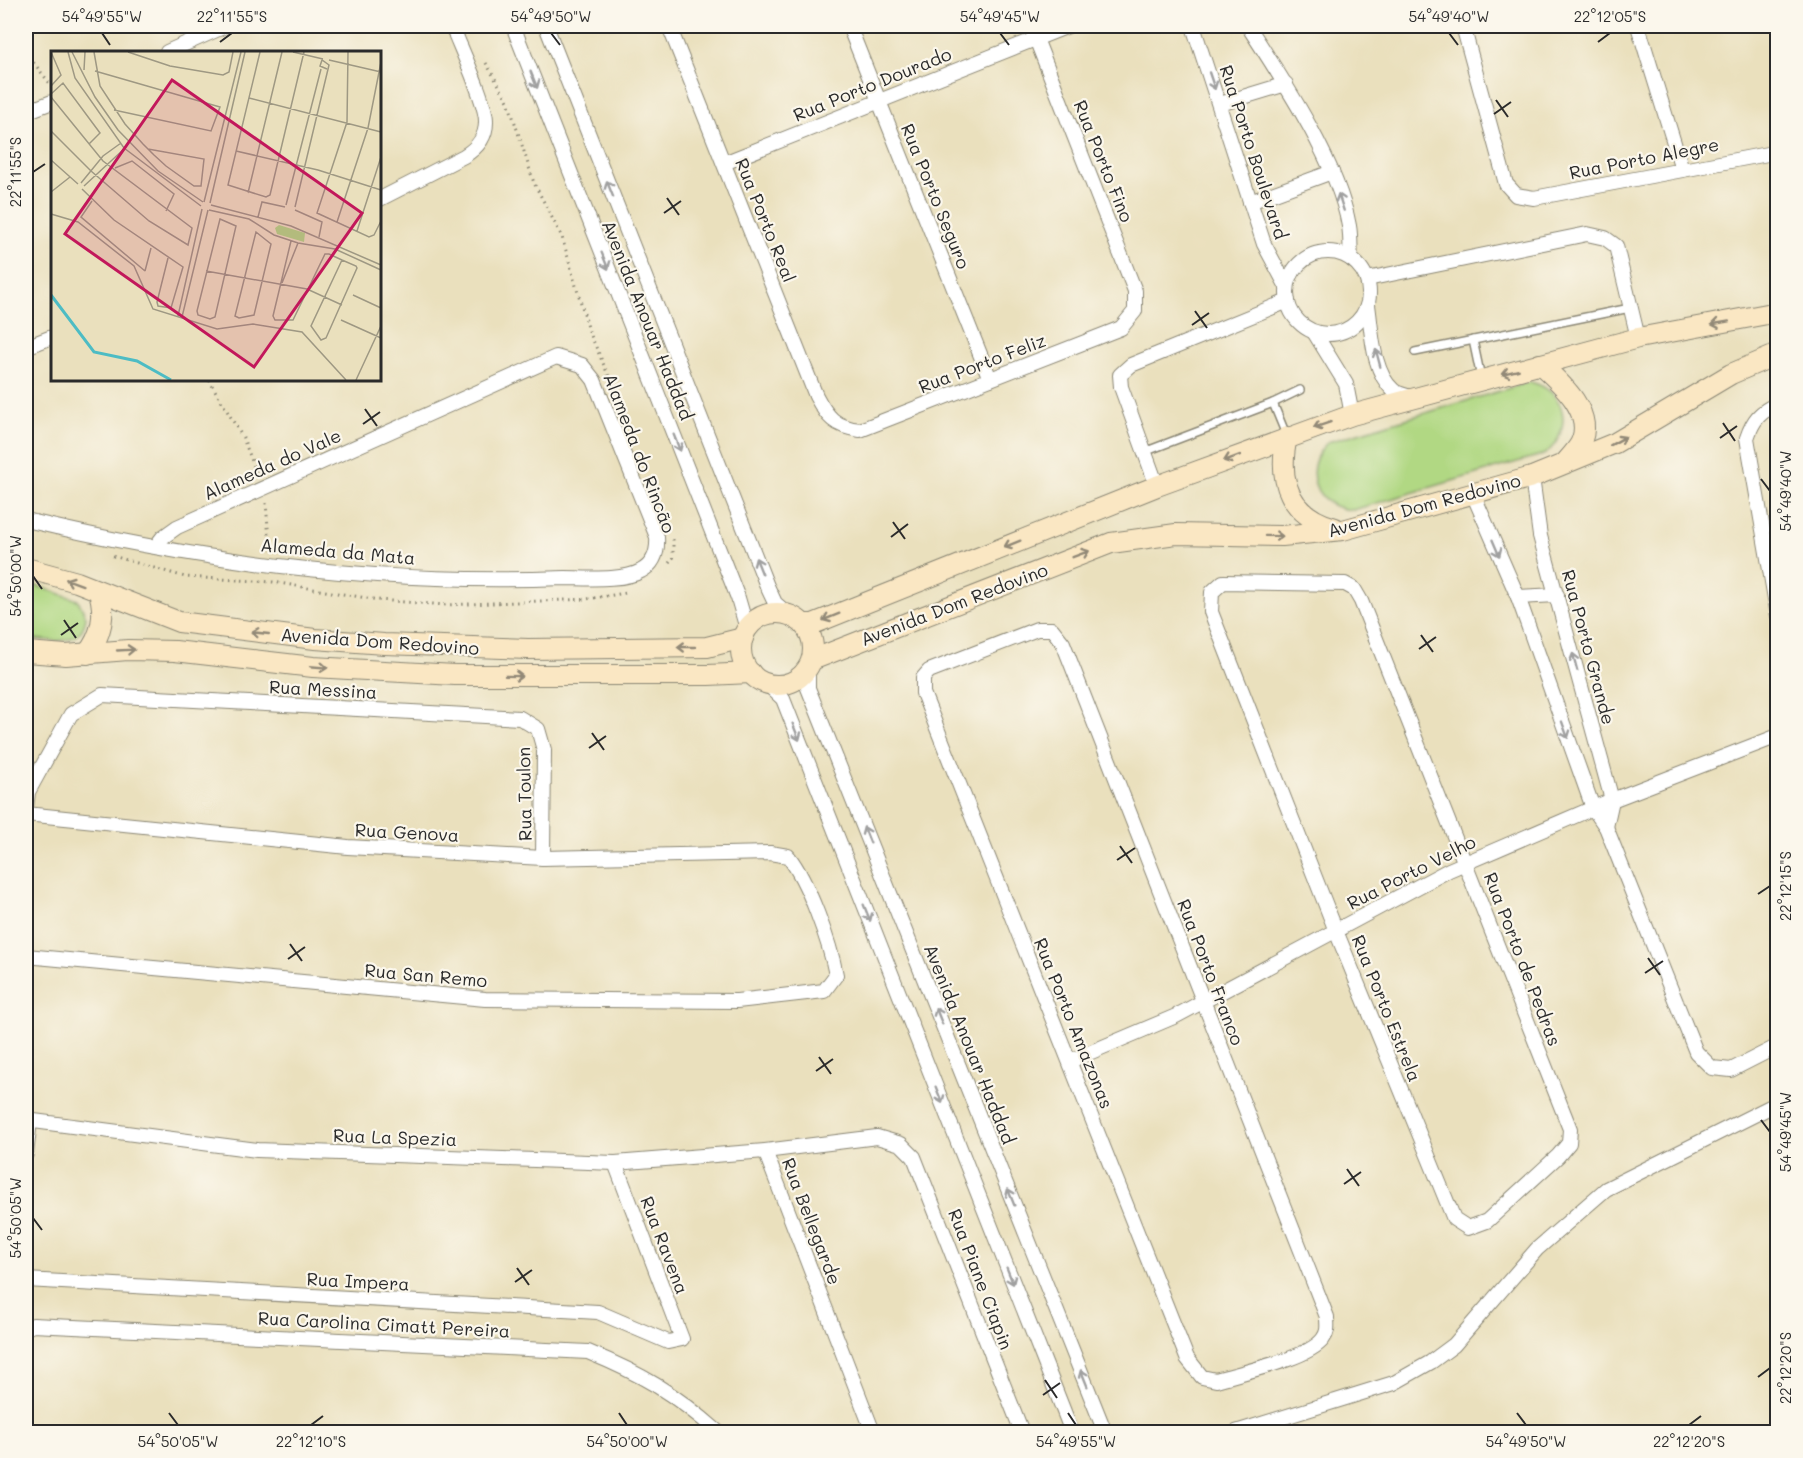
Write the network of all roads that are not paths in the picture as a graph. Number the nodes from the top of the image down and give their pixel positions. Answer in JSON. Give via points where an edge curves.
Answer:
{"nodes":[{"id":1,"x":225,"y":26,"type":"edge"},
{"id":2,"x":452,"y":26,"type":"edge"},
{"id":3,"x":513,"y":26,"type":"edge"},
{"id":4,"x":546,"y":26,"type":"edge"},
{"id":5,"x":669,"y":26,"type":"edge"},
{"id":6,"x":849,"y":26,"type":"edge"},
{"id":7,"x":1068,"y":26,"type":"edge"},
{"id":8,"x":1193,"y":26,"type":"edge"},
{"id":9,"x":1248,"y":26,"type":"edge"},
{"id":10,"x":1463,"y":26,"type":"edge"},
{"id":11,"x":1638,"y":26,"type":"edge"},
{"id":12,"x":1033,"y":32,"type":"edge"},
{"id":13,"x":168,"y":51,"type":"edge"},
{"id":14,"x":1286,"y":84,"type":"junction"},
{"id":15,"x":878,"y":101,"type":"junction"},
{"id":16,"x":51,"y":102,"type":"edge"},
{"id":17,"x":1220,"y":104,"type":"junction"},
{"id":18,"x":26,"y":112,"type":"edge"},
{"id":19,"x":1778,"y":152,"type":"edge"},
{"id":20,"x":724,"y":164,"type":"junction"},
{"id":21,"x":1682,"y":168,"type":"junction"},
{"id":22,"x":1332,"y":172,"type":"junction"},
{"id":23,"x":381,"y":198,"type":"edge"},
{"id":24,"x":1250,"y":202,"type":"junction"},
{"id":25,"x":1351,"y":259,"type":"junction"},
{"id":26,"x":1367,"y":279,"type":"junction"},
{"id":27,"x":1287,"y":294,"type":"junction"},
{"id":28,"x":1368,"y":305,"type":"junction"},
{"id":29,"x":1630,"y":308,"type":"junction"},
{"id":30,"x":1135,"y":311,"type":"joint"},
{"id":31,"x":1778,"y":312,"type":"edge"},
{"id":32,"x":1314,"y":332,"type":"junction"},
{"id":33,"x":51,"y":337,"type":"edge"},
{"id":34,"x":1638,"y":338,"type":"junction"},
{"id":35,"x":1473,"y":340,"type":"junction"},
{"id":36,"x":26,"y":347,"type":"edge"},
{"id":37,"x":1415,"y":352,"type":"dead end"},
{"id":38,"x":1778,"y":354,"type":"edge"},
{"id":39,"x":573,"y":360,"type":"joint"},
{"id":40,"x":1540,"y":364,"type":"junction"},
{"id":41,"x":990,"y":379,"type":"junction"},
{"id":42,"x":1482,"y":379,"type":"junction"},
{"id":43,"x":1300,"y":390,"type":"dead end"},
{"id":44,"x":1410,"y":397,"type":"junction"},
{"id":45,"x":1273,"y":403,"type":"junction"},
{"id":46,"x":1778,"y":404,"type":"edge"},
{"id":47,"x":1352,"y":415,"type":"junction"},
{"id":48,"x":836,"y":424,"type":"joint"},
{"id":49,"x":1287,"y":437,"type":"junction"},
{"id":50,"x":1144,"y":452,"type":"junction"},
{"id":51,"x":1563,"y":465,"type":"junction"},
{"id":52,"x":1532,"y":477,"type":"junction"},
{"id":53,"x":1157,"y":486,"type":"junction"},
{"id":54,"x":1473,"y":494,"type":"junction"},
{"id":55,"x":26,"y":520,"type":"edge"},
{"id":56,"x":1343,"y":530,"type":"junction"},
{"id":57,"x":156,"y":546,"type":"junction"},
{"id":58,"x":649,"y":565,"type":"joint"},
{"id":59,"x":26,"y":568,"type":"edge"},
{"id":60,"x":99,"y":592,"type":"junction"},
{"id":61,"x":1212,"y":592,"type":"joint"},
{"id":62,"x":1557,"y":595,"type":"junction"},
{"id":63,"x":1518,"y":597,"type":"junction"},
{"id":64,"x":1778,"y":616,"type":"edge"},
{"id":65,"x":796,"y":619,"type":"junction"},
{"id":66,"x":745,"y":633,"type":"junction"},
{"id":67,"x":26,"y":652,"type":"edge"},
{"id":68,"x":87,"y":654,"type":"junction"},
{"id":69,"x":810,"y":664,"type":"junction"},
{"id":70,"x":758,"y":678,"type":"junction"},
{"id":71,"x":923,"y":678,"type":"joint"},
{"id":72,"x":538,"y":729,"type":"joint"},
{"id":73,"x":1778,"y":736,"type":"edge"},
{"id":74,"x":1612,"y":800,"type":"junction"},
{"id":75,"x":26,"y":808,"type":"edge"},
{"id":76,"x":1593,"y":808,"type":"junction"},
{"id":77,"x":26,"y":814,"type":"edge"},
{"id":78,"x":1606,"y":827,"type":"junction"},
{"id":79,"x":543,"y":858,"type":"junction"},
{"id":80,"x":1466,"y":863,"type":"junction"},
{"id":81,"x":1336,"y":931,"type":"junction"},
{"id":82,"x":26,"y":956,"type":"edge"},
{"id":83,"x":824,"y":991,"type":"joint"},
{"id":84,"x":1203,"y":1002,"type":"junction"},
{"id":85,"x":1778,"y":1046,"type":"edge"},
{"id":86,"x":1070,"y":1061,"type":"junction"},
{"id":87,"x":1778,"y":1103,"type":"edge"},
{"id":88,"x":28,"y":1121,"type":"edge"},
{"id":89,"x":901,"y":1144,"type":"joint"},
{"id":90,"x":765,"y":1150,"type":"junction"},
{"id":91,"x":26,"y":1154,"type":"edge"},
{"id":92,"x":615,"y":1163,"type":"junction"},
{"id":93,"x":1468,"y":1228,"type":"joint"},
{"id":94,"x":26,"y":1280,"type":"edge"},
{"id":95,"x":26,"y":1328,"type":"edge"},
{"id":96,"x":682,"y":1339,"type":"joint"},
{"id":97,"x":1202,"y":1377,"type":"joint"},
{"id":98,"x":718,"y":1432,"type":"edge"},
{"id":99,"x":873,"y":1432,"type":"edge"},
{"id":100,"x":1022,"y":1432,"type":"edge"},
{"id":101,"x":1072,"y":1432,"type":"edge"},
{"id":102,"x":1105,"y":1432,"type":"edge"},
{"id":103,"x":1236,"y":1432,"type":"edge"}],
"edges":[{"from":1,"to":13,"type":"street"},
{"from":2,"to":23,"type":"street","via":[[486,115],[483,136],[464,156]]},
{"from":3,"to":66,"type":"street","name":"Avenida Anouar Haddad","one_way":true,"via":[[738,598]]},
{"from":65,"to":4,"type":"street","name":"Avenida Anouar Haddad","one_way":true,"via":[[775,603],[767,586]]},
{"from":5,"to":20,"type":"street","name":"Rua Porto Real"},
{"from":6,"to":15,"type":"street","name":"Rua Porto Seguro"},
{"from":7,"to":12,"type":"street","name":"Rua Porto Dourado"},
{"from":8,"to":17,"type":"street","name":"Rua Porto Boulevard","one_way":true},
{"from":9,"to":14,"type":"street"},
{"from":10,"to":21,"type":"street","name":"Rua Porto Alegre","via":[[1506,184],[1516,195],[1534,198]]},
{"from":11,"to":21,"type":"street"},
{"from":12,"to":15,"type":"street","name":"Rua Porto Dourado"},
{"from":12,"to":30,"type":"street","name":"Rua Porto Fino","via":[[1136,291]]},
{"from":14,"to":17,"type":"street"},
{"from":14,"to":22,"type":"street"},
{"from":15,"to":20,"type":"street","name":"Rua Porto Dourado"},
{"from":15,"to":41,"type":"street","name":"Rua Porto Seguro"},
{"from":16,"to":18,"type":"street"},
{"from":17,"to":24,"type":"street","name":"Rua Porto Boulevard"},
{"from":19,"to":21,"type":"street","name":"Rua Porto Alegre"},
{"from":20,"to":48,"type":"street","name":"Rua Porto Real","via":[[816,396],[826,416]]},
{"from":22,"to":24,"type":"street"},
{"from":25,"to":22,"type":"street","one_way":true,"via":[[1349,226]]},
{"from":24,"to":27,"type":"street","name":"Rua Porto Boulevard"},
{"from":25,"to":26,"type":"street"},
{"from":25,"to":27,"type":"street","via":[[1339,254],[1313,255],[1292,273]]},
{"from":26,"to":28,"type":"street"},
{"from":26,"to":29,"type":"street","via":[[1587,234],[1605,238],[1616,246]]},
{"from":27,"to":32,"type":"street","via":[[1292,314]]},
{"from":27,"to":50,"type":"street","via":[[1131,365],[1120,375]]},
{"from":28,"to":32,"type":"street","via":[[1353,326],[1342,332]]},
{"from":44,"to":28,"type":"street","one_way":true,"via":[[1393,391],[1382,375]]},
{"from":29,"to":34,"type":"street"},
{"from":29,"to":35,"type":"lane"},
{"from":30,"to":41,"type":"street","name":"Rua Porto Feliz","via":[[1121,328]]},
{"from":31,"to":34,"type":"street","name":"Avenida Dom Redovino","one_way":true},
{"from":32,"to":47,"type":"street","via":[[1346,384]]},
{"from":33,"to":36,"type":"street"},
{"from":34,"to":40,"type":"street","name":"Avenida Dom Redovino"},
{"from":35,"to":37,"type":"lane"},
{"from":35,"to":42,"type":"lane"},
{"from":51,"to":38,"type":"street","name":"Avenida Dom Redovino","one_way":true,"via":[[1614,443],[1731,374]]},
{"from":39,"to":57,"type":"street","name":"Alameda do Vale","via":[[556,357],[273,483],[177,527]]},
{"from":39,"to":58,"type":"street","name":"Alameda do Rincão","via":[[589,371],[594,380],[657,537],[656,552]]},
{"from":40,"to":42,"type":"street","name":"Avenida Dom Redovino","one_way":true},
{"from":40,"to":51,"type":"street","via":[[1568,389],[1582,419],[1581,443]]},
{"from":41,"to":48,"type":"street","name":"Rua Porto Feliz","via":[[860,430]]},
{"from":42,"to":44,"type":"street","name":"Avenida Dom Redovino"},
{"from":43,"to":45,"type":"lane"},
{"from":44,"to":47,"type":"street","name":"Avenida Dom Redovino"},
{"from":45,"to":49,"type":"lane"},
{"from":45,"to":50,"type":"lane"},
{"from":46,"to":64,"type":"street","via":[[1765,409],[1753,421],[1748,438]]},
{"from":47,"to":49,"type":"street","name":"Avenida Dom Redovino","one_way":true},
{"from":49,"to":53,"type":"street","name":"Avenida Dom Redovino","one_way":true},
{"from":49,"to":56,"type":"street","via":[[1283,454],[1286,482],[1295,502],[1306,518]]},
{"from":50,"to":53,"type":"street"},
{"from":51,"to":52,"type":"street","name":"Avenida Dom Redovino"},
{"from":52,"to":54,"type":"street","name":"Avenida Dom Redovino"},
{"from":52,"to":62,"type":"street","name":"Rua Porto Grande","via":[[1540,536]]},
{"from":53,"to":65,"type":"street","name":"Avenida Dom Redovino","one_way":true,"via":[[813,624]]},
{"from":54,"to":56,"type":"street","name":"Avenida Dom Redovino"},
{"from":54,"to":63,"type":"street","one_way":true},
{"from":55,"to":57,"type":"street","name":"Alameda da Mata"},
{"from":69,"to":56,"type":"street","name":"Avenida Dom Redovino","one_way":true,"via":[[1111,543],[1176,534],[1282,536]]},
{"from":57,"to":58,"type":"street","name":"Alameda da Mata","via":[[283,565],[440,578],[614,577],[635,574]]},
{"from":60,"to":59,"type":"street","name":"Avenida Dom Redovino","one_way":true},
{"from":66,"to":60,"type":"street","name":"Avenida Dom Redovino","one_way":true,"via":[[707,647],[528,649],[384,644],[179,622]]},
{"from":60,"to":68,"type":"street","via":[[103,621]]},
{"from":61,"to":80,"type":"street","name":"Rua Porto de Pedras","via":[[1223,582],[1345,584],[1354,589]]},
{"from":61,"to":81,"type":"street","name":"Rua Porto Estrela","via":[[1211,612]]},
{"from":62,"to":63,"type":"street"},
{"from":74,"to":62,"type":"street","name":"Rua Porto Grande","one_way":true},
{"from":63,"to":76,"type":"street","one_way":true},
{"from":65,"to":66,"type":"street","name":"Avenida Dom Redovino","via":[[779,613],[761,617]]},
{"from":65,"to":69,"type":"street","via":[[813,641]]},
{"from":66,"to":70,"type":"street","via":[[742,656]]},
{"from":67,"to":68,"type":"street","name":"Avenida Dom Redovino"},
{"from":68,"to":70,"type":"street","name":"Avenida Dom Redovino","one_way":true,"via":[[175,651],[313,667],[455,675]]},
{"from":69,"to":70,"type":"street","name":"Avenida Dom Redovino","via":[[785,684]]},
{"from":102,"to":69,"type":"street","name":"Avenida Anouar Haddad","one_way":true,"via":[[808,688]]},
{"from":70,"to":101,"type":"street","one_way":true,"via":[[783,699]]},
{"from":71,"to":84,"type":"street","name":"Rua Porto Franco","via":[[928,671],[1037,629],[1052,629],[1062,643]]},
{"from":71,"to":86,"type":"street","name":"Rua Porto Amazonas","via":[[923,693]]},
{"from":72,"to":75,"type":"street","name":"Rua Messina","via":[[520,718],[102,695],[71,714],[28,792]]},
{"from":72,"to":79,"type":"street","name":"Rua Toulon","via":[[544,750]]},
{"from":73,"to":74,"type":"street","name":"Rua Porto Velho"},
{"from":74,"to":76,"type":"street","name":"Rua Porto Velho"},
{"from":74,"to":78,"type":"street","name":"Rua Porto Grande"},
{"from":76,"to":78,"type":"street"},
{"from":76,"to":80,"type":"street","name":"Rua Porto Velho"},
{"from":77,"to":79,"type":"street","name":"Rua Genova","via":[[348,847]]},
{"from":78,"to":85,"type":"street","via":[[1696,1052],[1712,1068],[1731,1070]]},
{"from":79,"to":83,"type":"street","name":"Rua Genova","via":[[770,853],[788,856],[799,869],[833,958],[836,975]]},
{"from":80,"to":81,"type":"street","name":"Rua Porto Velho"},
{"from":80,"to":93,"type":"street","name":"Rua Porto de Pedras","via":[[1570,1129],[1569,1143],[1487,1221]]},
{"from":81,"to":84,"type":"street","name":"Rua Porto Velho"},
{"from":81,"to":93,"type":"street","name":"Rua Porto Estrela","via":[[1454,1218]]},
{"from":82,"to":83,"type":"street","name":"Rua San Remo","via":[[484,999],[737,1001]]},
{"from":84,"to":86,"type":"street","name":"Rua Porto Velho"},
{"from":84,"to":97,"type":"street","name":"Rua Porto Franco","via":[[1327,1317],[1328,1332],[1322,1341],[1304,1352],[1216,1380]]},
{"from":86,"to":97,"type":"street","name":"Rua Porto Amazonas","via":[[1187,1358]]},
{"from":87,"to":103,"type":"street","via":[[1606,1189],[1575,1212],[1536,1249],[1454,1345],[1431,1362],[1394,1383]]},
{"from":88,"to":91,"type":"street"},
{"from":88,"to":92,"type":"street","name":"Rua La Spezia","via":[[257,1150]]},
{"from":89,"to":90,"type":"street","name":"Rua Bellegarde","via":[[877,1137]]},
{"from":89,"to":100,"type":"street","name":"Rua Piane Ciapin","via":[[914,1158]]},
{"from":90,"to":92,"type":"street","name":"Rua La Spezia"},
{"from":90,"to":99,"type":"street","name":"Rua Bellegarde"},
{"from":92,"to":96,"type":"street","name":"Rua Ravena"},
{"from":94,"to":96,"type":"street","name":"Rua Impera","via":[[598,1312],[668,1342]]},
{"from":95,"to":98,"type":"street","name":"Rua Carolina Cimatt Pereira","via":[[588,1352],[631,1370],[683,1401]]}]}
